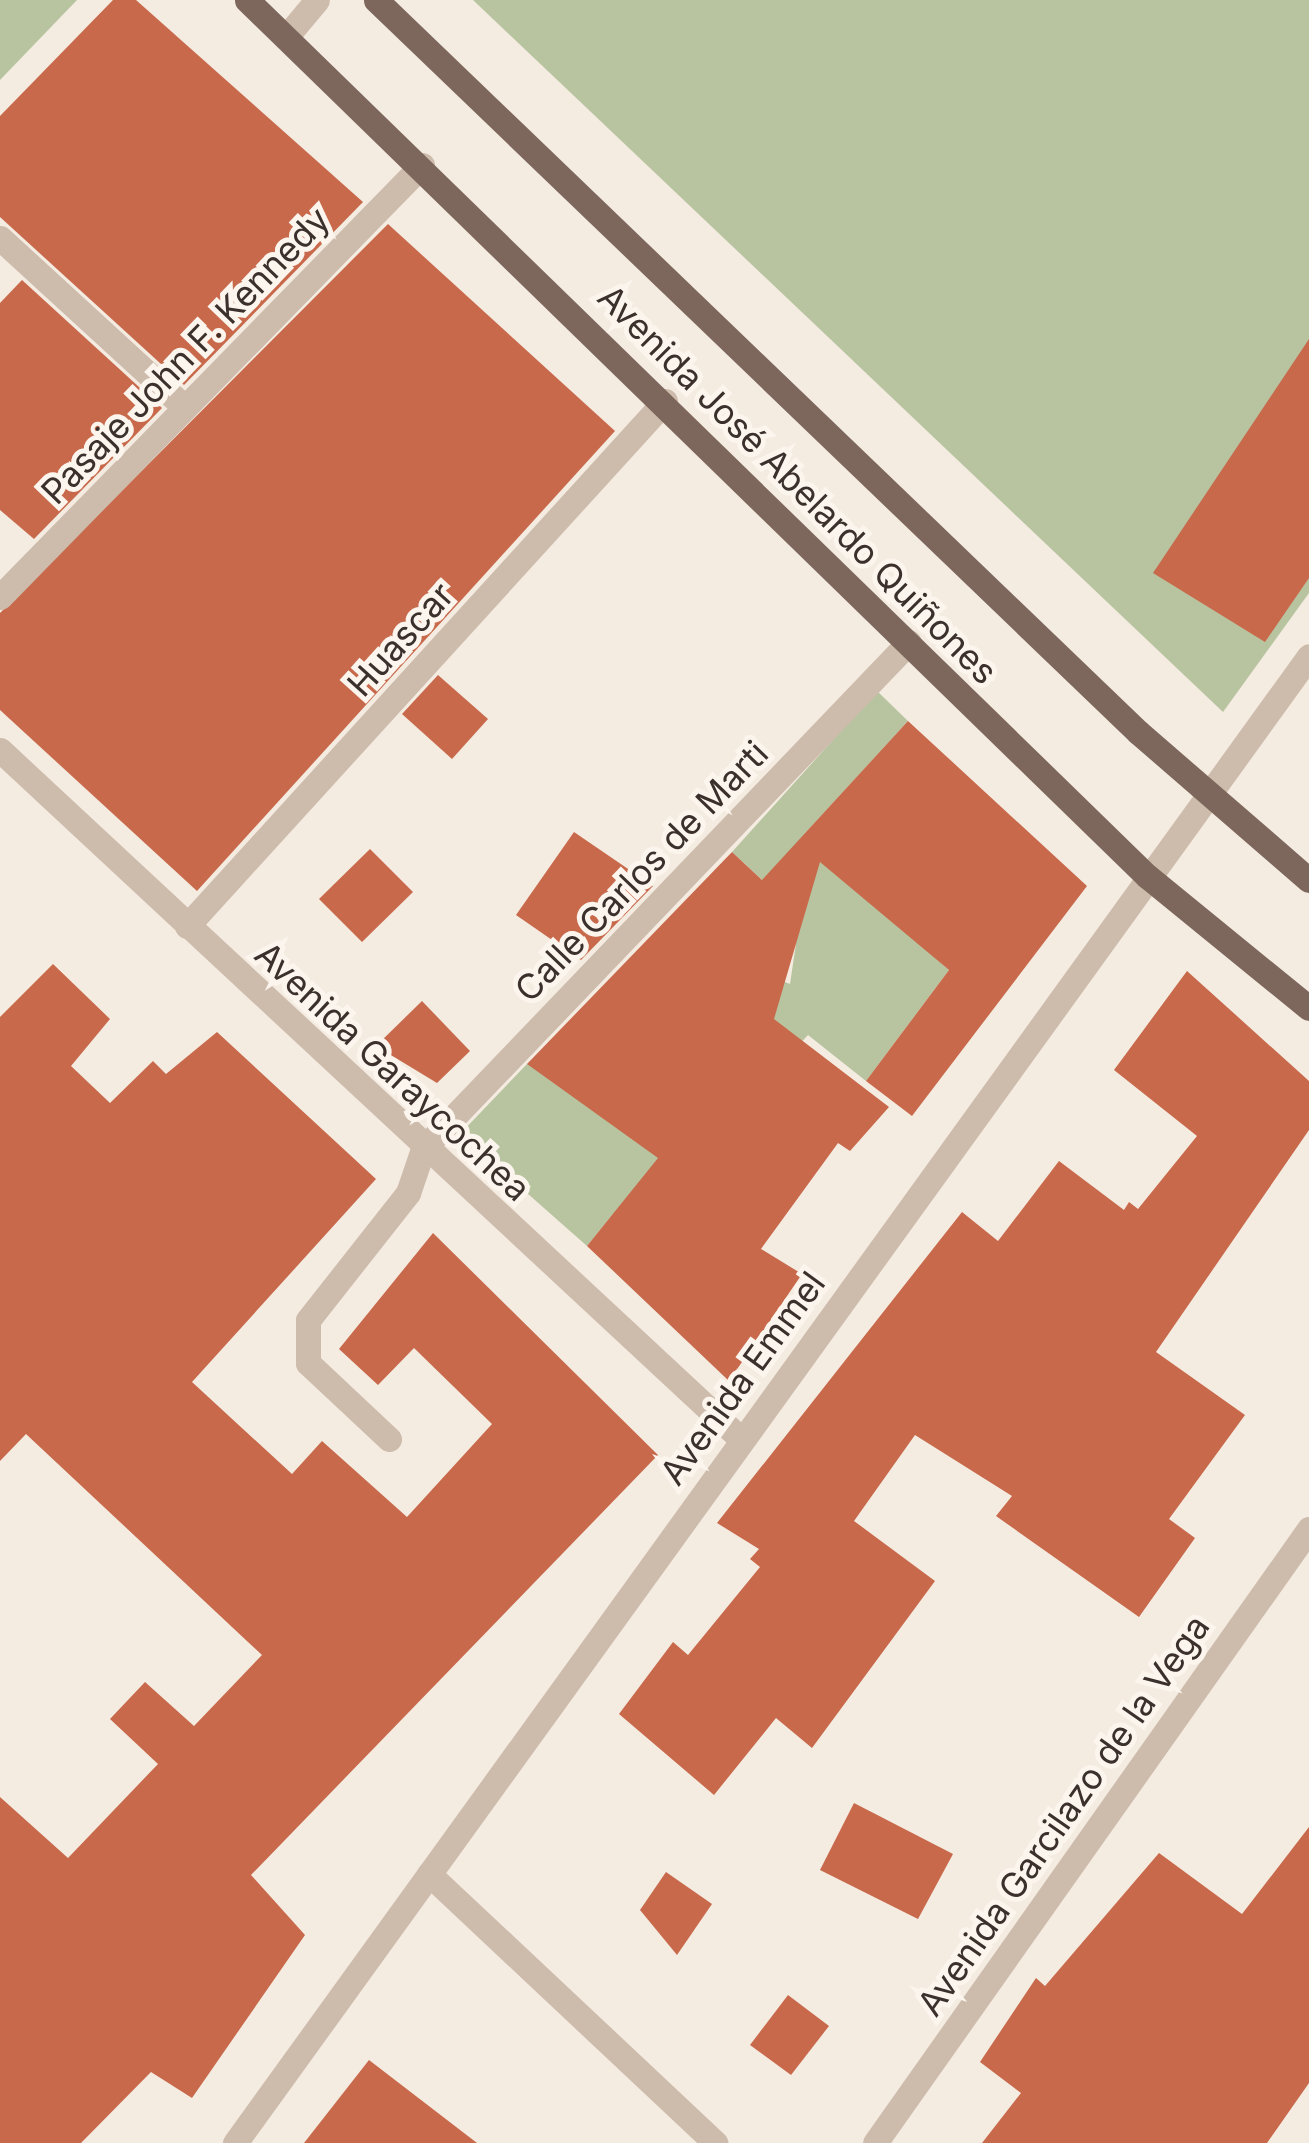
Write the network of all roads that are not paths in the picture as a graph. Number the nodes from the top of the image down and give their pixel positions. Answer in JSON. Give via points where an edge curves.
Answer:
{"nodes":[{"id":1,"x":246,"y":0,"type":"edge"},
{"id":2,"x":317,"y":0,"type":"edge"},
{"id":3,"x":376,"y":0,"type":"edge"},
{"id":4,"x":286,"y":36,"type":"junction"},
{"id":5,"x":422,"y":165,"type":"junction"},
{"id":6,"x":0,"y":238,"type":"edge"},
{"id":7,"x":665,"y":400,"type":"junction"},
{"id":8,"x":181,"y":404,"type":"junction"},
{"id":9,"x":0,"y":597,"type":"edge"},
{"id":10,"x":909,"y":642,"type":"junction"},
{"id":11,"x":1309,"y":656,"type":"edge"},
{"id":12,"x":0,"y":750,"type":"edge"},
{"id":13,"x":1210,"y":789,"type":"junction"},
{"id":14,"x":1146,"y":876,"type":"junction"},
{"id":15,"x":1309,"y":880,"type":"edge"},
{"id":16,"x":187,"y":926,"type":"junction"},
{"id":17,"x":1309,"y":1008,"type":"edge"},
{"id":18,"x":423,"y":1149,"type":"junction"},
{"id":19,"x":389,"y":1439,"type":"dead end"},
{"id":20,"x":742,"y":1439,"type":"junction"},
{"id":21,"x":1309,"y":1529,"type":"edge"},
{"id":22,"x":1300,"y":1559,"type":"edge"},
{"id":23,"x":429,"y":1874,"type":"junction"},
{"id":24,"x":235,"y":2143,"type":"edge"},
{"id":25,"x":715,"y":2143,"type":"edge"},
{"id":26,"x":875,"y":2143,"type":"edge"}],
"edges":[{"from":1,"to":4,"type":"main road","name":"Avenida José Abelardo Quiñones"},
{"from":2,"to":4,"type":"street"},
{"from":3,"to":13,"type":"main road","name":"Avenida José Abelardo Quiñones","via":[[1138,732]]},
{"from":4,"to":5,"type":"main road","name":"Avenida José Abelardo Quiñones"},
{"from":5,"to":7,"type":"main road","name":"Avenida José Abelardo Quiñones"},
{"from":5,"to":8,"type":"street","name":"Pasaje John F. Kennedy"},
{"from":6,"to":8,"type":"street"},
{"from":7,"to":10,"type":"main road","name":"Avenida José Abelardo Quiñones"},
{"from":7,"to":16,"type":"street","name":"Huascar"},
{"from":8,"to":9,"type":"street","name":"Pasaje John F. Kennedy"},
{"from":10,"to":14,"type":"main road","name":"Avenida José Abelardo Quiñones"},
{"from":10,"to":18,"type":"street","name":"Calle Carlos de Marti"},
{"from":11,"to":13,"type":"street","name":"Avenida Emmel"},
{"from":12,"to":16,"type":"street","name":"Avenida Garaycochea"},
{"from":13,"to":14,"type":"street","name":"Avenida Emmel"},
{"from":13,"to":15,"type":"main road","name":"Avenida José Abelardo Quiñones"},
{"from":14,"to":17,"type":"main road","name":"Avenida José Abelardo Quiñones"},
{"from":14,"to":20,"type":"street","name":"Avenida Emmel"},
{"from":16,"to":18,"type":"street","name":"Avenida Garaycochea"},
{"from":18,"to":19,"type":"street","via":[[408,1193],[304,1331],[308,1363]]},
{"from":18,"to":20,"type":"street","name":"Avenida Garaycochea"},
{"from":20,"to":23,"type":"street","name":"Avenida Emmel"},
{"from":21,"to":22,"type":"street","name":"Avenida Garcilazo de la Vega"},
{"from":22,"to":26,"type":"street","name":"Avenida Garcilazo de la Vega"},
{"from":23,"to":24,"type":"street","name":"Avenida Emmel"},
{"from":23,"to":25,"type":"street"}]}
